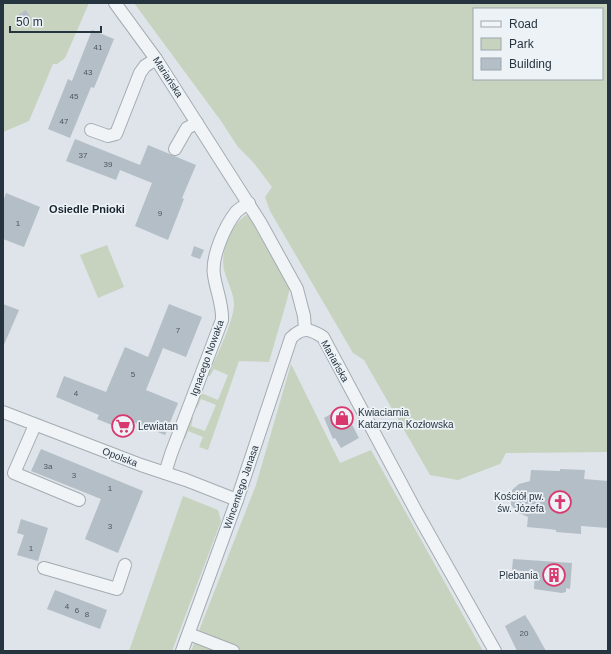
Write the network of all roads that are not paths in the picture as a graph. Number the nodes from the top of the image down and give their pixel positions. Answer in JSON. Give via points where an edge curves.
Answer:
{"nodes":[{"id":1,"x":114,"y":3,"type":"edge"},
{"id":2,"x":156,"y":59,"type":"junction"},
{"id":3,"x":197,"y":122,"type":"junction"},
{"id":4,"x":91,"y":130,"type":"dead end"},
{"id":5,"x":175,"y":149,"type":"dead end"},
{"id":6,"x":249,"y":203,"type":"junction"},
{"id":7,"x":305,"y":329,"type":"junction"},
{"id":8,"x":3,"y":412,"type":"edge"},
{"id":9,"x":35,"y":425,"type":"junction"},
{"id":10,"x":165,"y":473,"type":"junction"},
{"id":11,"x":79,"y":500,"type":"dead end"},
{"id":12,"x":237,"y":500,"type":"junction"},
{"id":13,"x":125,"y":565,"type":"dead end"},
{"id":14,"x":44,"y":568,"type":"dead end"},
{"id":15,"x":189,"y":634,"type":"junction"},
{"id":16,"x":182,"y":651,"type":"edge"},
{"id":17,"x":233,"y":651,"type":"edge"},
{"id":18,"x":495,"y":651,"type":"edge"}],
"edges":[{"from":1,"to":2,"type":"street","name":"Mariańska"},
{"from":2,"to":3,"type":"street","name":"Mariańska"},
{"from":2,"to":4,"type":"street","via":[[140,73],[116,134],[108,136]]},
{"from":3,"to":5,"type":"street","via":[[187,128]]},
{"from":3,"to":6,"type":"street","name":"Mariańska"},
{"from":6,"to":7,"type":"street","name":"Mariańska","via":[[298,289]]},
{"from":6,"to":10,"type":"street","name":"Ignacego Nowaka","via":[[229,222],[213,262],[222,320]]},
{"from":7,"to":12,"type":"street","name":"Wincentego Janasa","via":[[297,331],[291,338]]},
{"from":7,"to":18,"type":"street","name":"Mariańska","via":[[313,330],[323,337],[417,513]]},
{"from":8,"to":9,"type":"street","name":"Opolska"},
{"from":9,"to":10,"type":"street","name":"Opolska"},
{"from":9,"to":11,"type":"street","via":[[14,473]]},
{"from":10,"to":12,"type":"street","name":"Opolska"},
{"from":12,"to":15,"type":"street","name":"Wincentego Janasa"},
{"from":13,"to":14,"type":"street","via":[[117,589]]},
{"from":15,"to":16,"type":"street","name":"Wincentego Janasa"},
{"from":15,"to":17,"type":"street"}]}
